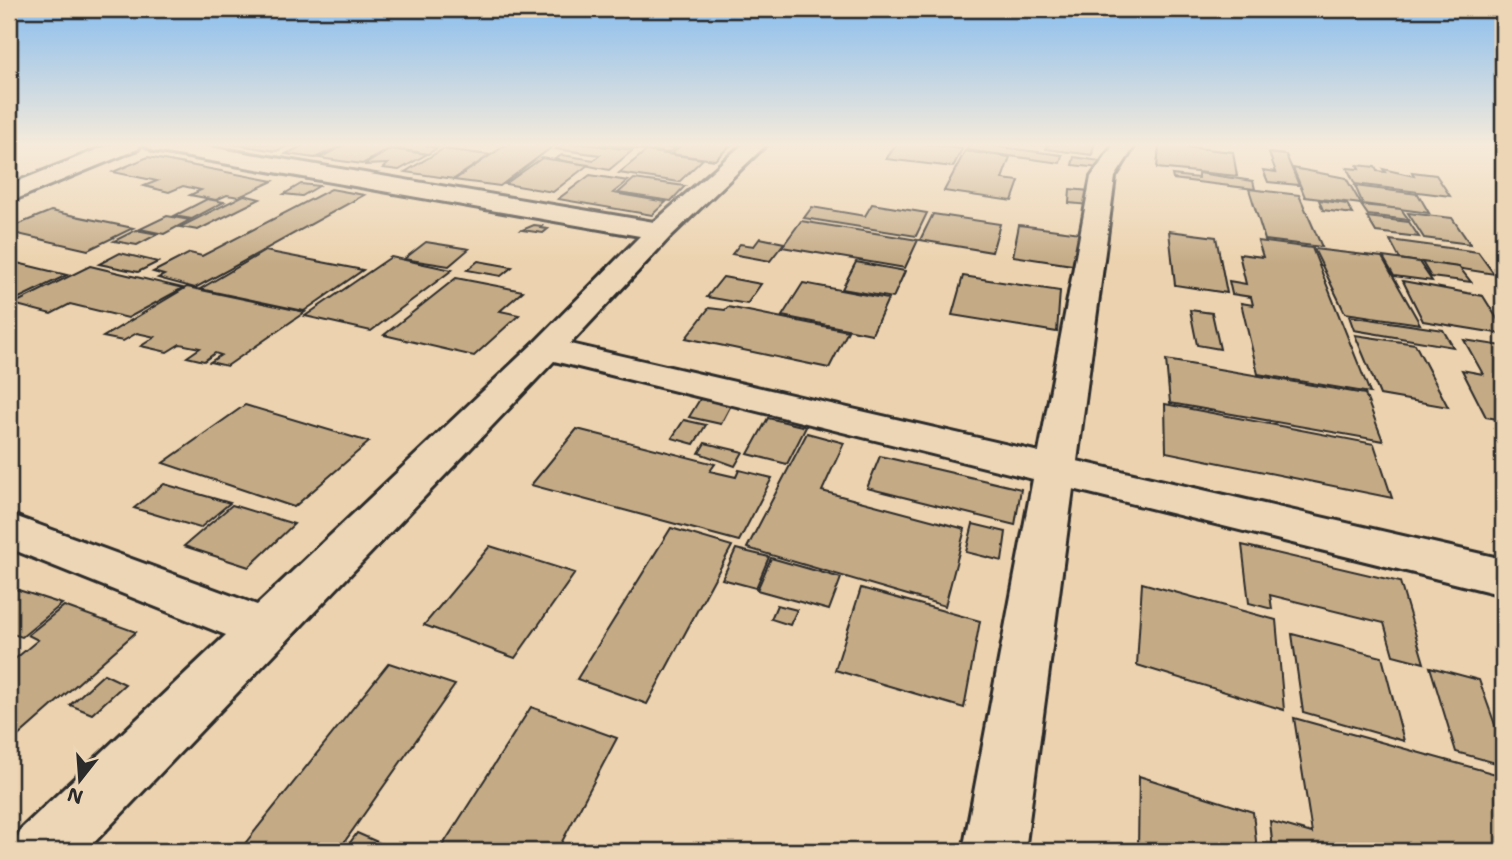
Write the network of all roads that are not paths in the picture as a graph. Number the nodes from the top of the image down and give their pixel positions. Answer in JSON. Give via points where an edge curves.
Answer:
{"nodes":[{"id":1,"x":33,"y":184,"type":"edge"},
{"id":2,"x":385,"y":184,"type":"edge"},
{"id":3,"x":712,"y":184,"type":"edge"},
{"id":4,"x":1102,"y":184,"type":"edge"},
{"id":5,"x":9,"y":194,"type":"edge"},
{"id":6,"x":660,"y":232,"type":"junction"},
{"id":7,"x":547,"y":349,"type":"junction"},
{"id":8,"x":1055,"y":472,"type":"junction"},
{"id":9,"x":9,"y":530,"type":"edge"},
{"id":10,"x":1503,"y":577,"type":"edge"},
{"id":11,"x":265,"y":629,"type":"junction"},
{"id":12,"x":43,"y":851,"type":"edge"},
{"id":13,"x":994,"y":851,"type":"edge"}],
"edges":[{"from":1,"to":5,"type":"street"},
{"from":2,"to":6,"type":"street"},
{"from":3,"to":6,"type":"street"},
{"from":4,"to":8,"type":"street"},
{"from":6,"to":7,"type":"street"},
{"from":7,"to":8,"type":"street"},
{"from":7,"to":11,"type":"street"},
{"from":8,"to":10,"type":"street"},
{"from":8,"to":13,"type":"street"},
{"from":9,"to":11,"type":"street"},
{"from":11,"to":12,"type":"street"}]}
